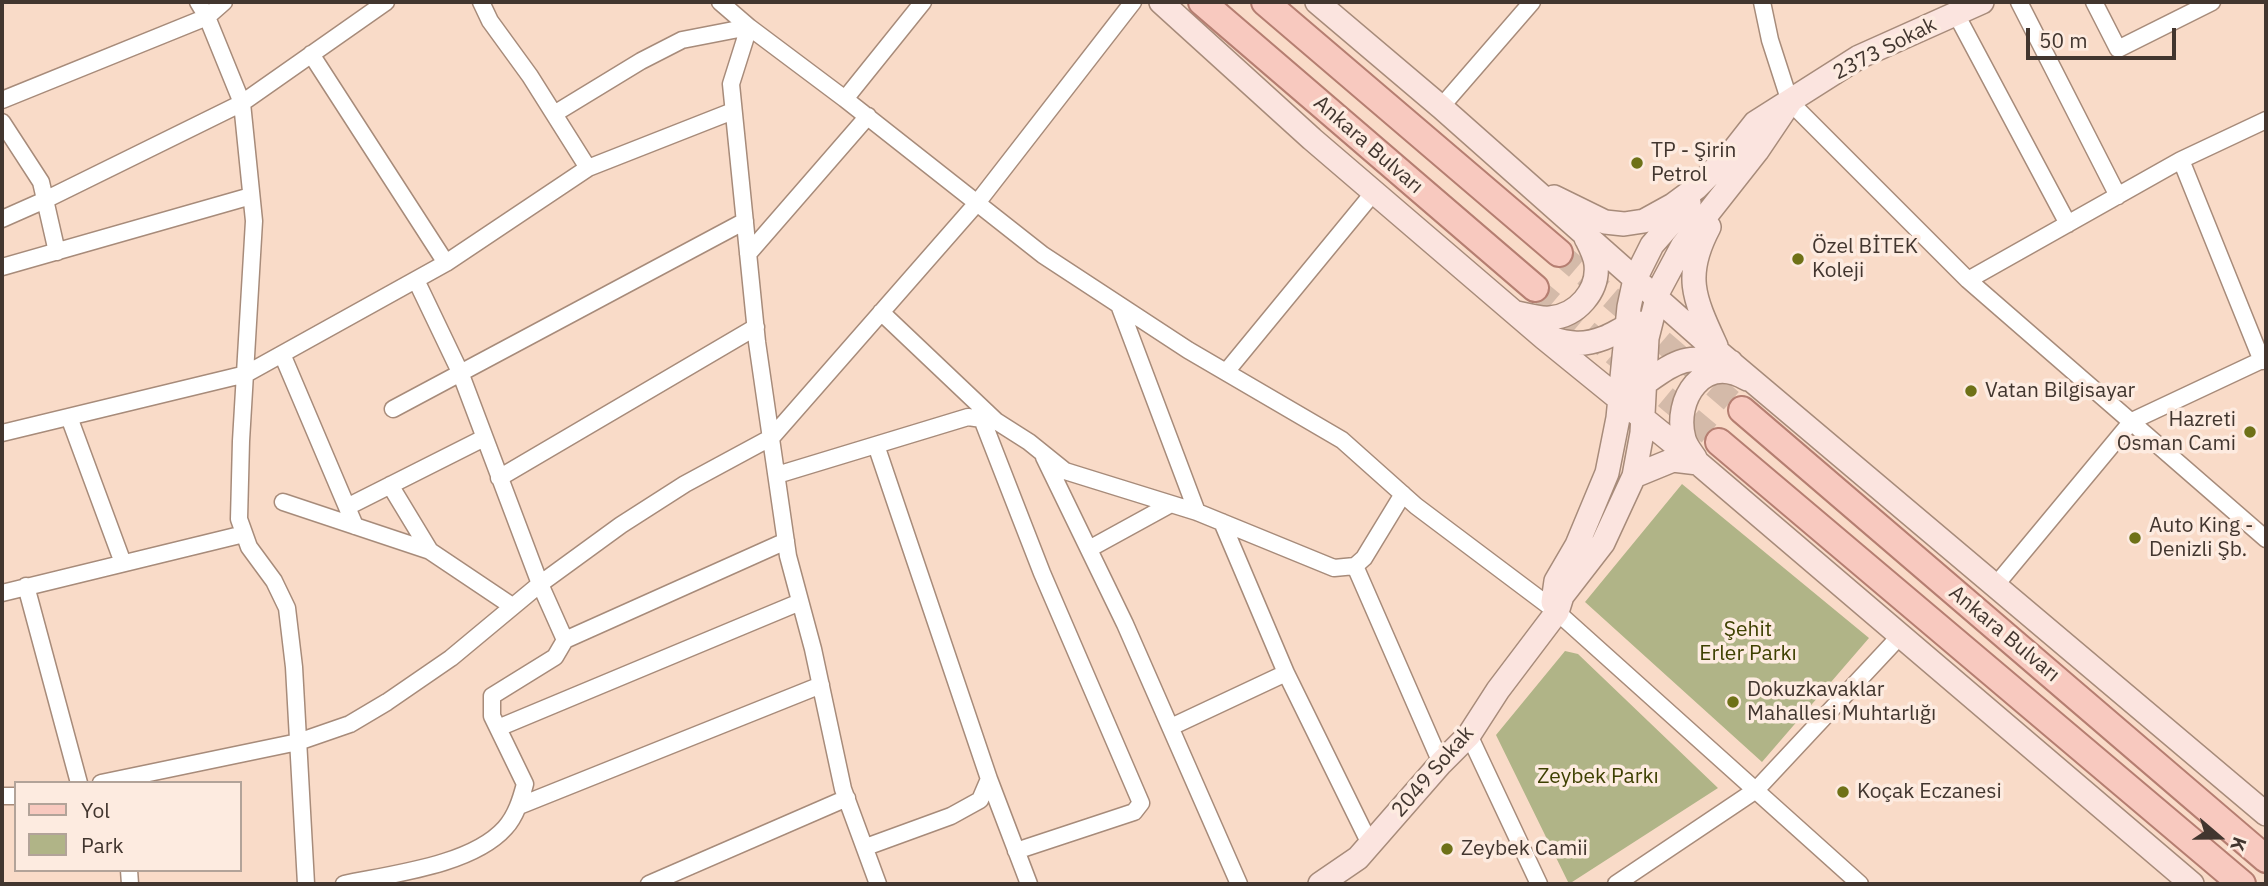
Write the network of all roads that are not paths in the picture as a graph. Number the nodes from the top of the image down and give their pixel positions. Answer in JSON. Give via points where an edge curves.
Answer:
{"nodes":[{"id":1,"x":198,"y":2,"type":"edge"},
{"id":2,"x":224,"y":2,"type":"edge"},
{"id":3,"x":386,"y":2,"type":"edge"},
{"id":4,"x":481,"y":2,"type":"edge"},
{"id":5,"x":720,"y":2,"type":"edge"},
{"id":6,"x":923,"y":2,"type":"edge"},
{"id":7,"x":1133,"y":2,"type":"edge"},
{"id":8,"x":1161,"y":2,"type":"edge"},
{"id":9,"x":1202,"y":2,"type":"edge"},
{"id":10,"x":1265,"y":2,"type":"edge"},
{"id":11,"x":1317,"y":2,"type":"edge"},
{"id":12,"x":1532,"y":2,"type":"edge"},
{"id":13,"x":1762,"y":2,"type":"edge"},
{"id":14,"x":1982,"y":2,"type":"edge"},
{"id":15,"x":2019,"y":2,"type":"edge"},
{"id":16,"x":2094,"y":2,"type":"edge"},
{"id":17,"x":2213,"y":2,"type":"edge"},
{"id":18,"x":1956,"y":14,"type":"junction"},
{"id":19,"x":207,"y":17,"type":"junction"},
{"id":20,"x":749,"y":27,"type":"junction"},
{"id":21,"x":311,"y":54,"type":"junction"},
{"id":22,"x":845,"y":99,"type":"junction"},
{"id":23,"x":2,"y":100,"type":"edge"},
{"id":24,"x":1790,"y":102,"type":"junction"},
{"id":25,"x":242,"y":103,"type":"junction"},
{"id":26,"x":1441,"y":107,"type":"junction"},
{"id":27,"x":733,"y":111,"type":"junction"},
{"id":28,"x":554,"y":114,"type":"junction"},
{"id":29,"x":867,"y":116,"type":"junction"},
{"id":30,"x":2,"y":122,"type":"edge"},
{"id":31,"x":2264,"y":126,"type":"edge"},
{"id":32,"x":1757,"y":150,"type":"junction"},
{"id":33,"x":2181,"y":160,"type":"junction"},
{"id":34,"x":1719,"y":165,"type":"junction"},
{"id":35,"x":588,"y":168,"type":"junction"},
{"id":36,"x":1528,"y":185,"type":"junction"},
{"id":37,"x":1374,"y":192,"type":"junction"},
{"id":38,"x":251,"y":196,"type":"junction"},
{"id":39,"x":2118,"y":196,"type":"junction"},
{"id":40,"x":45,"y":200,"type":"junction"},
{"id":41,"x":977,"y":203,"type":"junction"},
{"id":42,"x":2,"y":219,"type":"edge"},
{"id":43,"x":745,"y":221,"type":"junction"},
{"id":44,"x":2068,"y":224,"type":"junction"},
{"id":45,"x":1584,"y":234,"type":"junction"},
{"id":46,"x":57,"y":251,"type":"junction"},
{"id":47,"x":1559,"y":253,"type":"tunnel mouth"},
{"id":48,"x":748,"y":254,"type":"junction"},
{"id":49,"x":446,"y":263,"type":"junction"},
{"id":50,"x":2,"y":267,"type":"edge"},
{"id":51,"x":1635,"y":279,"type":"junction"},
{"id":52,"x":1968,"y":279,"type":"junction"},
{"id":53,"x":416,"y":280,"type":"junction"},
{"id":54,"x":1535,"y":288,"type":"tunnel mouth"},
{"id":55,"x":1656,"y":298,"type":"junction"},
{"id":56,"x":1119,"y":305,"type":"junction"},
{"id":57,"x":881,"y":312,"type":"junction"},
{"id":58,"x":1517,"y":313,"type":"junction"},
{"id":59,"x":1639,"y":323,"type":"junction"},
{"id":60,"x":756,"y":327,"type":"junction"},
{"id":61,"x":1543,"y":337,"type":"junction"},
{"id":62,"x":282,"y":354,"type":"junction"},
{"id":63,"x":1725,"y":357,"type":"junction"},
{"id":64,"x":2264,"y":359,"type":"edge"},
{"id":65,"x":460,"y":372,"type":"junction"},
{"id":66,"x":1227,"y":372,"type":"junction"},
{"id":67,"x":246,"y":374,"type":"junction"},
{"id":68,"x":1644,"y":384,"type":"junction"},
{"id":69,"x":1761,"y":387,"type":"junction"},
{"id":70,"x":1620,"y":401,"type":"junction"},
{"id":71,"x":393,"y":409,"type":"dead end"},
{"id":72,"x":1742,"y":410,"type":"tunnel mouth"},
{"id":73,"x":69,"y":417,"type":"junction"},
{"id":74,"x":1642,"y":419,"type":"junction"},
{"id":75,"x":989,"y":420,"type":"junction"},
{"id":76,"x":2132,"y":421,"type":"junction"},
{"id":77,"x":2,"y":433,"type":"edge"},
{"id":78,"x":772,"y":437,"type":"junction"},
{"id":79,"x":484,"y":438,"type":"junction"},
{"id":80,"x":1719,"y":442,"type":"tunnel mouth"},
{"id":81,"x":876,"y":445,"type":"junction"},
{"id":82,"x":1041,"y":452,"type":"junction"},
{"id":83,"x":1698,"y":463,"type":"junction"},
{"id":84,"x":777,"y":475,"type":"junction"},
{"id":85,"x":1634,"y":476,"type":"junction"},
{"id":86,"x":499,"y":478,"type":"junction"},
{"id":87,"x":390,"y":485,"type":"junction"},
{"id":88,"x":1403,"y":494,"type":"junction"},
{"id":89,"x":283,"y":502,"type":"dead end"},
{"id":90,"x":1171,"y":503,"type":"junction"},
{"id":91,"x":347,"y":507,"type":"junction"},
{"id":92,"x":1197,"y":512,"type":"junction"},
{"id":93,"x":1222,"y":522,"type":"junction"},
{"id":94,"x":355,"y":526,"type":"junction"},
{"id":95,"x":244,"y":534,"type":"junction"},
{"id":96,"x":2266,"y":539,"type":"edge"},
{"id":97,"x":786,"y":541,"type":"junction"},
{"id":98,"x":1089,"y":549,"type":"junction"},
{"id":99,"x":430,"y":551,"type":"junction"},
{"id":100,"x":123,"y":563,"type":"junction"},
{"id":101,"x":1355,"y":566,"type":"junction"},
{"id":102,"x":540,"y":584,"type":"junction"},
{"id":103,"x":26,"y":586,"type":"junction"},
{"id":104,"x":1995,"y":586,"type":"junction"},
{"id":105,"x":2,"y":593,"type":"edge"},
{"id":106,"x":800,"y":602,"type":"junction"},
{"id":107,"x":512,"y":606,"type":"junction"},
{"id":108,"x":1555,"y":611,"type":"junction"},
{"id":109,"x":1899,"y":636,"type":"junction"},
{"id":110,"x":565,"y":639,"type":"junction"},
{"id":111,"x":1286,"y":673,"type":"junction"},
{"id":112,"x":821,"y":685,"type":"junction"},
{"id":113,"x":1171,"y":727,"type":"junction"},
{"id":114,"x":498,"y":728,"type":"junction"},
{"id":115,"x":1469,"y":735,"type":"junction"},
{"id":116,"x":298,"y":742,"type":"junction"},
{"id":117,"x":1441,"y":763,"type":"junction"},
{"id":118,"x":989,"y":779,"type":"junction"},
{"id":119,"x":124,"y":780,"type":"edge"},
{"id":120,"x":78,"y":781,"type":"edge"},
{"id":121,"x":1756,"y":790,"type":"junction"},
{"id":122,"x":847,"y":798,"type":"junction"},
{"id":123,"x":519,"y":806,"type":"junction"},
{"id":124,"x":2266,"y":814,"type":"edge"},
{"id":125,"x":1370,"y":844,"type":"junction"},
{"id":126,"x":866,"y":848,"type":"junction"},
{"id":127,"x":1016,"y":851,"type":"junction"},
{"id":128,"x":2266,"y":859,"type":"edge"},
{"id":129,"x":407,"y":878,"type":"edge"},
{"id":130,"x":306,"y":884,"type":"edge"},
{"id":131,"x":344,"y":884,"type":"edge"},
{"id":132,"x":649,"y":884,"type":"edge"},
{"id":133,"x":878,"y":884,"type":"edge"},
{"id":134,"x":1029,"y":884,"type":"edge"},
{"id":135,"x":1239,"y":884,"type":"edge"},
{"id":136,"x":1320,"y":884,"type":"edge"},
{"id":137,"x":1539,"y":884,"type":"edge"},
{"id":138,"x":1616,"y":884,"type":"edge"},
{"id":139,"x":1860,"y":884,"type":"edge"},
{"id":140,"x":2192,"y":884,"type":"edge"},
{"id":141,"x":2242,"y":884,"type":"edge"}],
"edges":[{"from":1,"to":19,"type":"street"},
{"from":2,"to":19,"type":"street"},
{"from":3,"to":21,"type":"street"},
{"from":4,"to":28,"type":"street"},
{"from":5,"to":20,"type":"street"},
{"from":6,"to":22,"type":"street"},
{"from":7,"to":41,"type":"street"},
{"from":8,"to":37,"type":"main road"},
{"from":9,"to":54,"type":"main road","name":"Ankara Bulvarı"},
{"from":10,"to":47,"type":"main road","name":"Ankara Bulvarı"},
{"from":11,"to":26,"type":"main road"},
{"from":12,"to":26,"type":"street"},
{"from":13,"to":24,"type":"street"},
{"from":14,"to":18,"type":"main road","name":"2373 Sokak"},
{"from":15,"to":39,"type":"street"},
{"from":16,"to":17,"type":"street","via":[[2118,49]]},
{"from":18,"to":24,"type":"main road","name":"2373 Sokak","via":[[1859,57]]},
{"from":18,"to":44,"type":"street"},
{"from":19,"to":23,"type":"street"},
{"from":19,"to":25,"type":"street"},
{"from":20,"to":22,"type":"street"},
{"from":20,"to":27,"type":"street","via":[[731,84]]},
{"from":20,"to":28,"type":"street","via":[[682,40]]},
{"from":21,"to":25,"type":"street"},
{"from":21,"to":49,"type":"street"},
{"from":22,"to":29,"type":"street"},
{"from":24,"to":32,"type":"main road"},
{"from":24,"to":34,"type":"main road","name":"2373 Sokak","via":[[1755,123]]},
{"from":24,"to":52,"type":"street"},
{"from":25,"to":38,"type":"street"},
{"from":25,"to":40,"type":"street"},
{"from":26,"to":36,"type":"main road"},
{"from":27,"to":35,"type":"street"},
{"from":27,"to":43,"type":"street"},
{"from":28,"to":35,"type":"street"},
{"from":29,"to":41,"type":"street"},
{"from":29,"to":48,"type":"street"},
{"from":30,"to":40,"type":"street","via":[[41,183]]},
{"from":31,"to":33,"type":"street"},
{"from":32,"to":55,"type":"main road","via":[[1683,245]]},
{"from":32,"to":63,"type":"main road","via":[[1726,196],[1694,262],[1699,304]]},
{"from":33,"to":39,"type":"street"},
{"from":33,"to":64,"type":"street"},
{"from":34,"to":36,"type":"main road","via":[[1673,205],[1644,221],[1624,224],[1605,222]]},
{"from":34,"to":51,"type":"main road","via":[[1652,245]]},
{"from":35,"to":49,"type":"street"},
{"from":36,"to":45,"type":"main road"},
{"from":37,"to":58,"type":"main road"},
{"from":37,"to":66,"type":"street"},
{"from":38,"to":46,"type":"street"},
{"from":38,"to":67,"type":"street","via":[[254,221]]},
{"from":39,"to":44,"type":"street"},
{"from":40,"to":42,"type":"street"},
{"from":40,"to":46,"type":"street"},
{"from":41,"to":56,"type":"street","via":[[1043,255]]},
{"from":41,"to":57,"type":"street"},
{"from":43,"to":48,"type":"street"},
{"from":43,"to":65,"type":"street"},
{"from":44,"to":52,"type":"street"},
{"from":45,"to":51,"type":"main road"},
{"from":45,"to":58,"type":"main road","via":[[1596,266],[1584,303],[1551,318]]},
{"from":46,"to":50,"type":"street"},
{"from":48,"to":60,"type":"street"},
{"from":49,"to":53,"type":"street"},
{"from":51,"to":55,"type":"main road"},
{"from":51,"to":59,"type":"main road"},
{"from":52,"to":76,"type":"street"},
{"from":53,"to":62,"type":"street"},
{"from":53,"to":65,"type":"street"},
{"from":55,"to":59,"type":"main road"},
{"from":55,"to":63,"type":"main road"},
{"from":56,"to":66,"type":"street"},
{"from":56,"to":92,"type":"street"},
{"from":57,"to":75,"type":"street"},
{"from":57,"to":78,"type":"street"},
{"from":58,"to":61,"type":"main road"},
{"from":59,"to":61,"type":"main road","via":[[1575,345]]},
{"from":59,"to":68,"type":"main road","name":"2049 Sokak"},
{"from":59,"to":70,"type":"main road"},
{"from":60,"to":78,"type":"street"},
{"from":60,"to":86,"type":"street"},
{"from":61,"to":70,"type":"main road"},
{"from":62,"to":67,"type":"street"},
{"from":62,"to":91,"type":"street"},
{"from":63,"to":68,"type":"main road","via":[[1695,357],[1675,363]]},
{"from":63,"to":69,"type":"main road"},
{"from":64,"to":76,"type":"street"},
{"from":65,"to":71,"type":"street"},
{"from":65,"to":79,"type":"street"},
{"from":66,"to":88,"type":"street","via":[[1342,439]]},
{"from":67,"to":73,"type":"street"},
{"from":67,"to":95,"type":"street","via":[[239,519]]},
{"from":68,"to":70,"type":"main road"},
{"from":68,"to":74,"type":"main road","name":"2049 Sokak"},
{"from":69,"to":83,"type":"main road","via":[[1732,373],[1711,373],[1698,380],[1682,413],[1685,442]]},
{"from":69,"to":104,"type":"main road"},
{"from":70,"to":74,"type":"main road"},
{"from":70,"to":108,"type":"main road","via":[[1607,473],[1577,545],[1556,581]]},
{"from":72,"to":128,"type":"main road","name":"Ankara Bulvarı"},
{"from":73,"to":77,"type":"street"},
{"from":73,"to":100,"type":"street"},
{"from":74,"to":83,"type":"main road"},
{"from":74,"to":85,"type":"main road","name":"2049 Sokak"},
{"from":75,"to":81,"type":"street","via":[[968,417]]},
{"from":75,"to":82,"type":"street"},
{"from":75,"to":127,"type":"street","via":[[1042,573],[1141,803],[1134,812]]},
{"from":76,"to":96,"type":"street"},
{"from":76,"to":104,"type":"street"},
{"from":78,"to":84,"type":"street"},
{"from":78,"to":102,"type":"street","via":[[685,484]]},
{"from":79,"to":86,"type":"street"},
{"from":79,"to":87,"type":"street"},
{"from":80,"to":141,"type":"main road","name":"Ankara Bulvarı"},
{"from":81,"to":84,"type":"street"},
{"from":81,"to":118,"type":"street"},
{"from":82,"to":90,"type":"street","via":[[1065,471]]},
{"from":82,"to":98,"type":"street"},
{"from":83,"to":85,"type":"main road","via":[[1673,460]]},
{"from":83,"to":109,"type":"main road"},
{"from":84,"to":97,"type":"street"},
{"from":85,"to":108,"type":"main road","name":"2049 Sokak","via":[[1603,543]]},
{"from":86,"to":102,"type":"street"},
{"from":87,"to":91,"type":"street"},
{"from":87,"to":99,"type":"street"},
{"from":88,"to":101,"type":"street"},
{"from":88,"to":108,"type":"street"},
{"from":89,"to":94,"type":"street"},
{"from":90,"to":92,"type":"street"},
{"from":90,"to":98,"type":"street"},
{"from":91,"to":94,"type":"street"},
{"from":92,"to":93,"type":"street"},
{"from":93,"to":101,"type":"street","via":[[1334,568]]},
{"from":93,"to":111,"type":"street"},
{"from":94,"to":99,"type":"street"},
{"from":95,"to":100,"type":"street"},
{"from":95,"to":116,"type":"street","via":[[287,608]]},
{"from":97,"to":106,"type":"street"},
{"from":97,"to":110,"type":"street"},
{"from":98,"to":113,"type":"street"},
{"from":99,"to":107,"type":"street"},
{"from":100,"to":103,"type":"street"},
{"from":101,"to":117,"type":"street"},
{"from":102,"to":107,"type":"street"},
{"from":102,"to":110,"type":"street"},
{"from":103,"to":105,"type":"street"},
{"from":103,"to":120,"type":"street"},
{"from":104,"to":124,"type":"main road"},
{"from":106,"to":112,"type":"street"},
{"from":106,"to":114,"type":"street"},
{"from":107,"to":116,"type":"street","via":[[451,658],[387,702],[350,724]]},
{"from":108,"to":115,"type":"main road","name":"2049 Sokak"},
{"from":108,"to":121,"type":"street"},
{"from":109,"to":121,"type":"street"},
{"from":109,"to":140,"type":"main road"},
{"from":110,"to":114,"type":"street","via":[[555,657],[492,696],[492,716]]},
{"from":111,"to":113,"type":"street"},
{"from":111,"to":125,"type":"street"},
{"from":112,"to":122,"type":"street"},
{"from":112,"to":123,"type":"street"},
{"from":113,"to":135,"type":"street"},
{"from":114,"to":123,"type":"street","via":[[525,784]]},
{"from":115,"to":117,"type":"main road","name":"2049 Sokak"},
{"from":115,"to":137,"type":"street"},
{"from":116,"to":119,"type":"street"},
{"from":116,"to":130,"type":"street"},
{"from":117,"to":125,"type":"main road","name":"2049 Sokak"},
{"from":118,"to":126,"type":"street","via":[[980,800]]},
{"from":118,"to":127,"type":"street"},
{"from":121,"to":138,"type":"street"},
{"from":121,"to":139,"type":"street"},
{"from":122,"to":126,"type":"street"},
{"from":122,"to":132,"type":"street"},
{"from":123,"to":129,"type":"street","via":[[506,828],[476,851]]},
{"from":125,"to":136,"type":"main road","name":"2049 Sokak"},
{"from":126,"to":133,"type":"street"},
{"from":127,"to":134,"type":"street"},
{"from":129,"to":131,"type":"street"}]}
